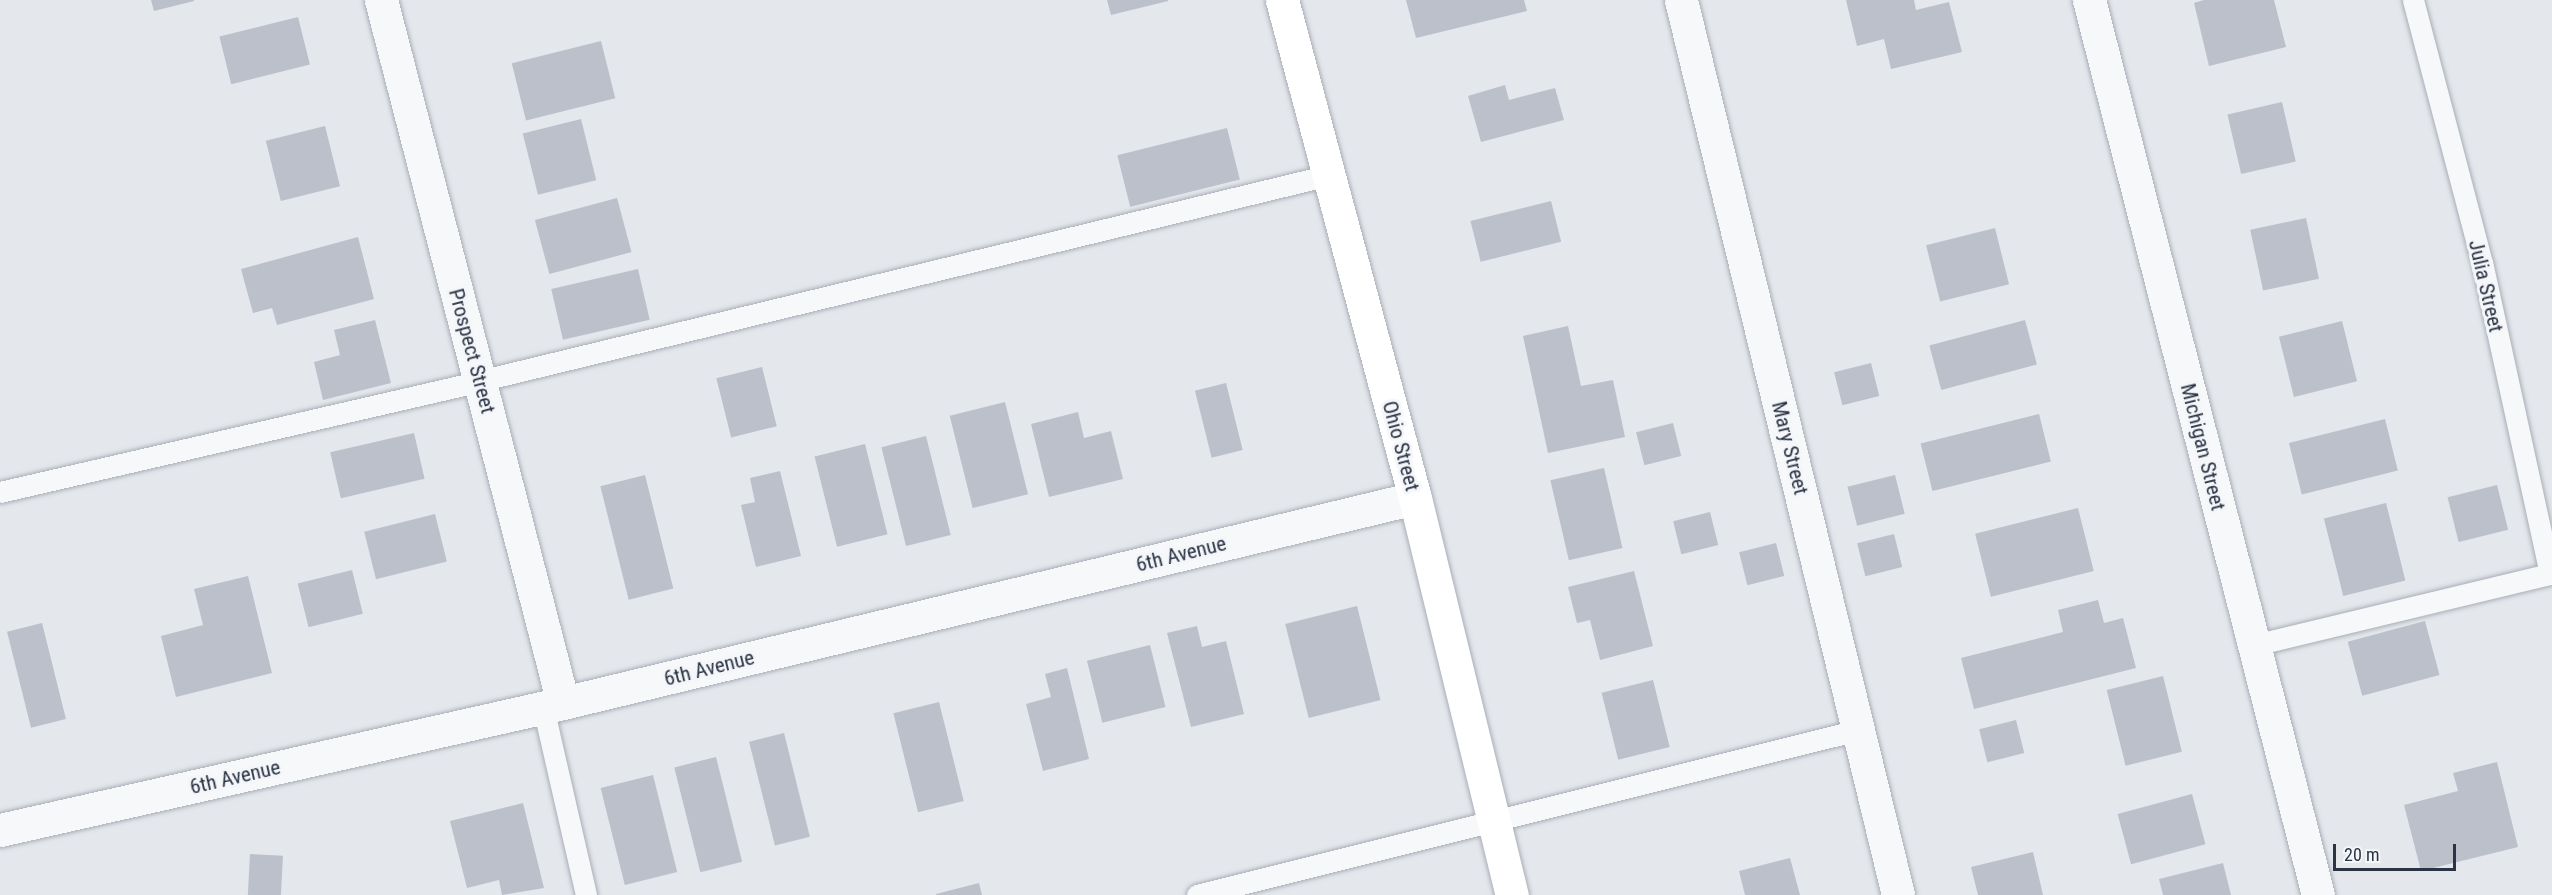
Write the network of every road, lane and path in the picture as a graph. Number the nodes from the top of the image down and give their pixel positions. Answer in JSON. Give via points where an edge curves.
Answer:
{"nodes":[{"id":1,"x":381,"y":0,"type":"edge"},
{"id":2,"x":1282,"y":0,"type":"edge"},
{"id":3,"x":1681,"y":0,"type":"edge"},
{"id":4,"x":2089,"y":0,"type":"edge"},
{"id":5,"x":2413,"y":0,"type":"edge"},
{"id":6,"x":1329,"y":175,"type":"junction"},
{"id":7,"x":479,"y":381,"type":"junction"},
{"id":8,"x":0,"y":492,"type":"edge"},
{"id":9,"x":1415,"y":498,"type":"junction"},
{"id":10,"x":2254,"y":645,"type":"junction"},
{"id":11,"x":553,"y":705,"type":"junction"},
{"id":12,"x":1858,"y":730,"type":"junction"},
{"id":13,"x":1493,"y":821,"type":"junction"},
{"id":14,"x":0,"y":830,"type":"edge"},
{"id":15,"x":586,"y":895,"type":"edge"},
{"id":16,"x":1197,"y":895,"type":"edge"},
{"id":17,"x":1512,"y":895,"type":"edge"},
{"id":18,"x":1898,"y":895,"type":"edge"},
{"id":19,"x":2318,"y":895,"type":"edge"}],
"edges":[{"from":1,"to":7,"type":"street","name":"Prospect Street"},
{"from":2,"to":6,"type":"street","name":"Ohio Street"},
{"from":3,"to":12,"type":"street","name":"Mary Street"},
{"from":4,"to":10,"type":"street","name":"Michigan Street"},
{"from":5,"to":10,"type":"lane","name":"Julia Street","via":[[2482,263],[2550,574]]},
{"from":6,"to":7,"type":"lane"},
{"from":6,"to":9,"type":"street","name":"Ohio Street"},
{"from":7,"to":8,"type":"lane"},
{"from":7,"to":11,"type":"street","name":"Prospect Street"},
{"from":9,"to":11,"type":"street","name":"6th Avenue"},
{"from":9,"to":13,"type":"street","name":"Ohio Street"},
{"from":10,"to":19,"type":"street","name":"Michigan Street"},
{"from":11,"to":14,"type":"street","name":"6th Avenue"},
{"from":11,"to":15,"type":"lane"},
{"from":12,"to":13,"type":"lane"},
{"from":12,"to":18,"type":"street","name":"Mary Street"},
{"from":13,"to":16,"type":"lane"},
{"from":13,"to":17,"type":"street","name":"Ohio Street"}]}
